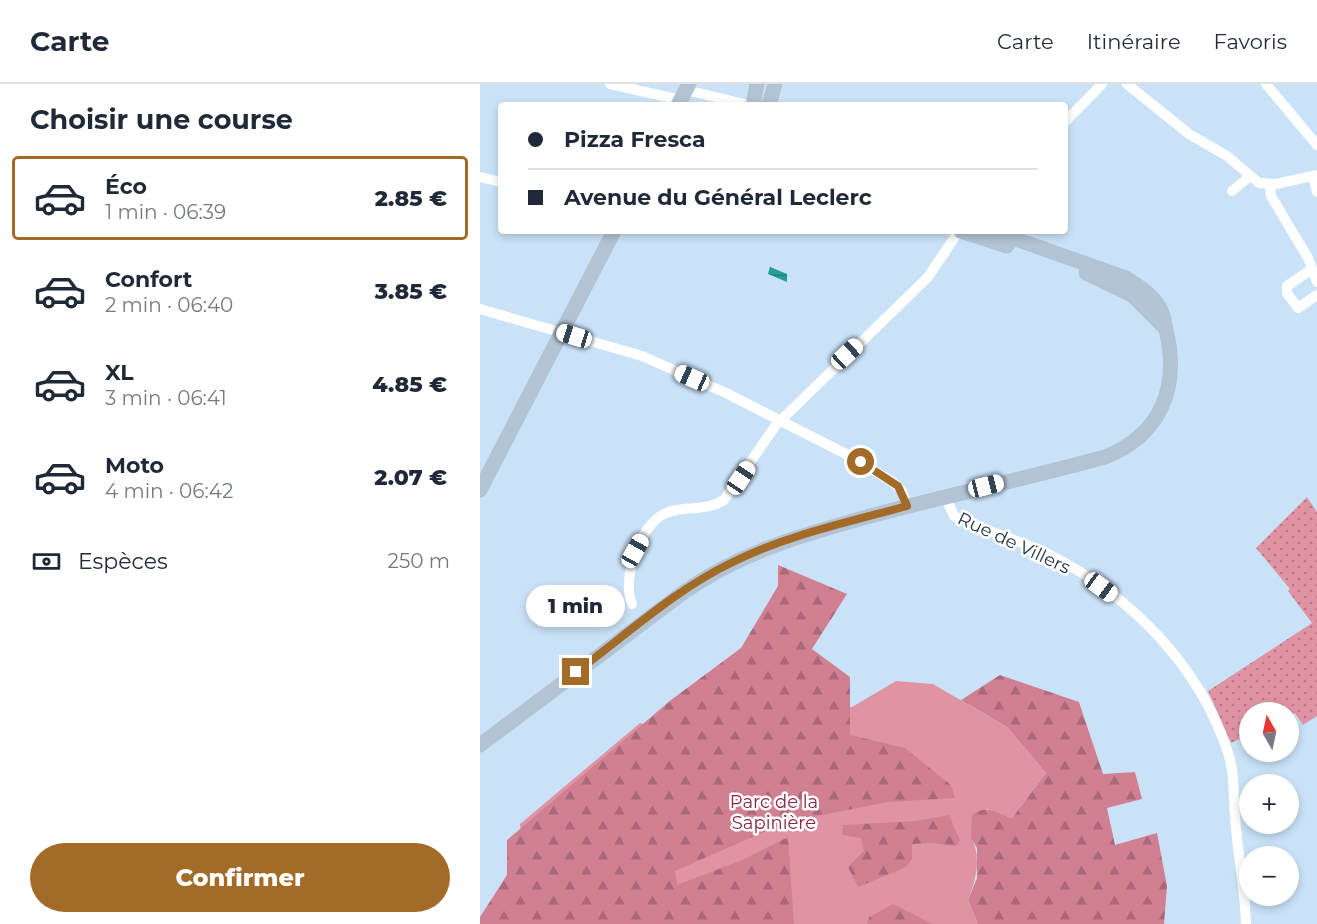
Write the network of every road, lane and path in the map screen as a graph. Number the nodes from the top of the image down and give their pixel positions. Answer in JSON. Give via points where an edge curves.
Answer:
{"nodes":[{"id":1,"x":610,"y":84,"type":"edge"},
{"id":2,"x":758,"y":84,"type":"edge"},
{"id":3,"x":775,"y":84,"type":"edge"},
{"id":4,"x":1102,"y":84,"type":"edge"},
{"id":5,"x":1127,"y":84,"type":"edge"},
{"id":6,"x":1266,"y":84,"type":"edge"},
{"id":7,"x":683,"y":95,"type":"edge"},
{"id":8,"x":731,"y":102,"type":"edge"},
{"id":9,"x":752,"y":102,"type":"edge"},
{"id":10,"x":770,"y":102,"type":"edge"},
{"id":11,"x":1068,"y":119,"type":"edge"},
{"id":12,"x":1317,"y":144,"type":"edge"},
{"id":13,"x":1315,"y":176,"type":"edge"},
{"id":14,"x":480,"y":177,"type":"edge"},
{"id":15,"x":1249,"y":177,"type":"junction"},
{"id":16,"x":498,"y":181,"type":"edge"},
{"id":17,"x":1270,"y":185,"type":"junction"},
{"id":18,"x":1232,"y":191,"type":"dead end"},
{"id":19,"x":1317,"y":192,"type":"edge"},
{"id":20,"x":612,"y":234,"type":"edge"},
{"id":21,"x":958,"y":234,"type":"edge"},
{"id":22,"x":969,"y":234,"type":"edge"},
{"id":23,"x":1001,"y":234,"type":"edge"},
{"id":24,"x":1312,"y":269,"type":"junction"},
{"id":25,"x":1317,"y":282,"type":"edge"},
{"id":26,"x":1317,"y":295,"type":"edge"},
{"id":27,"x":480,"y":309,"type":"edge"},
{"id":28,"x":1166,"y":329,"type":"junction"},
{"id":29,"x":561,"y":332,"type":"junction"},
{"id":30,"x":781,"y":421,"type":"junction"},
{"id":31,"x":480,"y":490,"type":"edge"},
{"id":32,"x":945,"y":496,"type":"junction"},
{"id":33,"x":907,"y":506,"type":"junction"},
{"id":34,"x":632,"y":604,"type":"dead end"},
{"id":35,"x":480,"y":745,"type":"edge"},
{"id":36,"x":1246,"y":924,"type":"edge"}],
"edges":[{"from":1,"to":7,"type":"street"},
{"from":2,"to":9,"type":"main road"},
{"from":3,"to":10,"type":"main road"},
{"from":4,"to":11,"type":"street"},
{"from":5,"to":15,"type":"street","via":[[1189,134],[1227,156]]},
{"from":6,"to":12,"type":"street"},
{"from":7,"to":8,"type":"street"},
{"from":13,"to":17,"type":"street"},
{"from":13,"to":19,"type":"street"},
{"from":14,"to":16,"type":"street"},
{"from":15,"to":17,"type":"street"},
{"from":15,"to":18,"type":"street"},
{"from":17,"to":24,"type":"street","via":[[1271,196]]},
{"from":20,"to":29,"type":"main road"},
{"from":21,"to":30,"type":"street","via":[[928,277]]},
{"from":22,"to":28,"type":"main road","via":[[1114,285],[1132,295]]},
{"from":23,"to":28,"type":"main road","via":[[1126,278],[1159,306]]},
{"from":24,"to":25,"type":"street"},
{"from":24,"to":26,"type":"street","via":[[1287,286],[1287,293],[1298,308]]},
{"from":27,"to":29,"type":"street"},
{"from":28,"to":32,"type":"main road","via":[[1171,364],[1166,399],[1152,423],[1133,442],[1105,457]]},
{"from":29,"to":30,"type":"street","via":[[642,356]]},
{"from":29,"to":31,"type":"main road"},
{"from":30,"to":33,"type":"street","via":[[893,482],[902,491]]},
{"from":30,"to":34,"type":"street","via":[[724,500],[711,507],[670,512],[649,527],[632,564]]},
{"from":32,"to":33,"type":"main road"},
{"from":32,"to":36,"type":"street","name":"Rue de Villers","via":[[954,516],[1051,556],[1110,594],[1154,631],[1189,670],[1228,753]]},
{"from":33,"to":35,"type":"main road","via":[[772,545],[722,568],[643,622]]}]}
